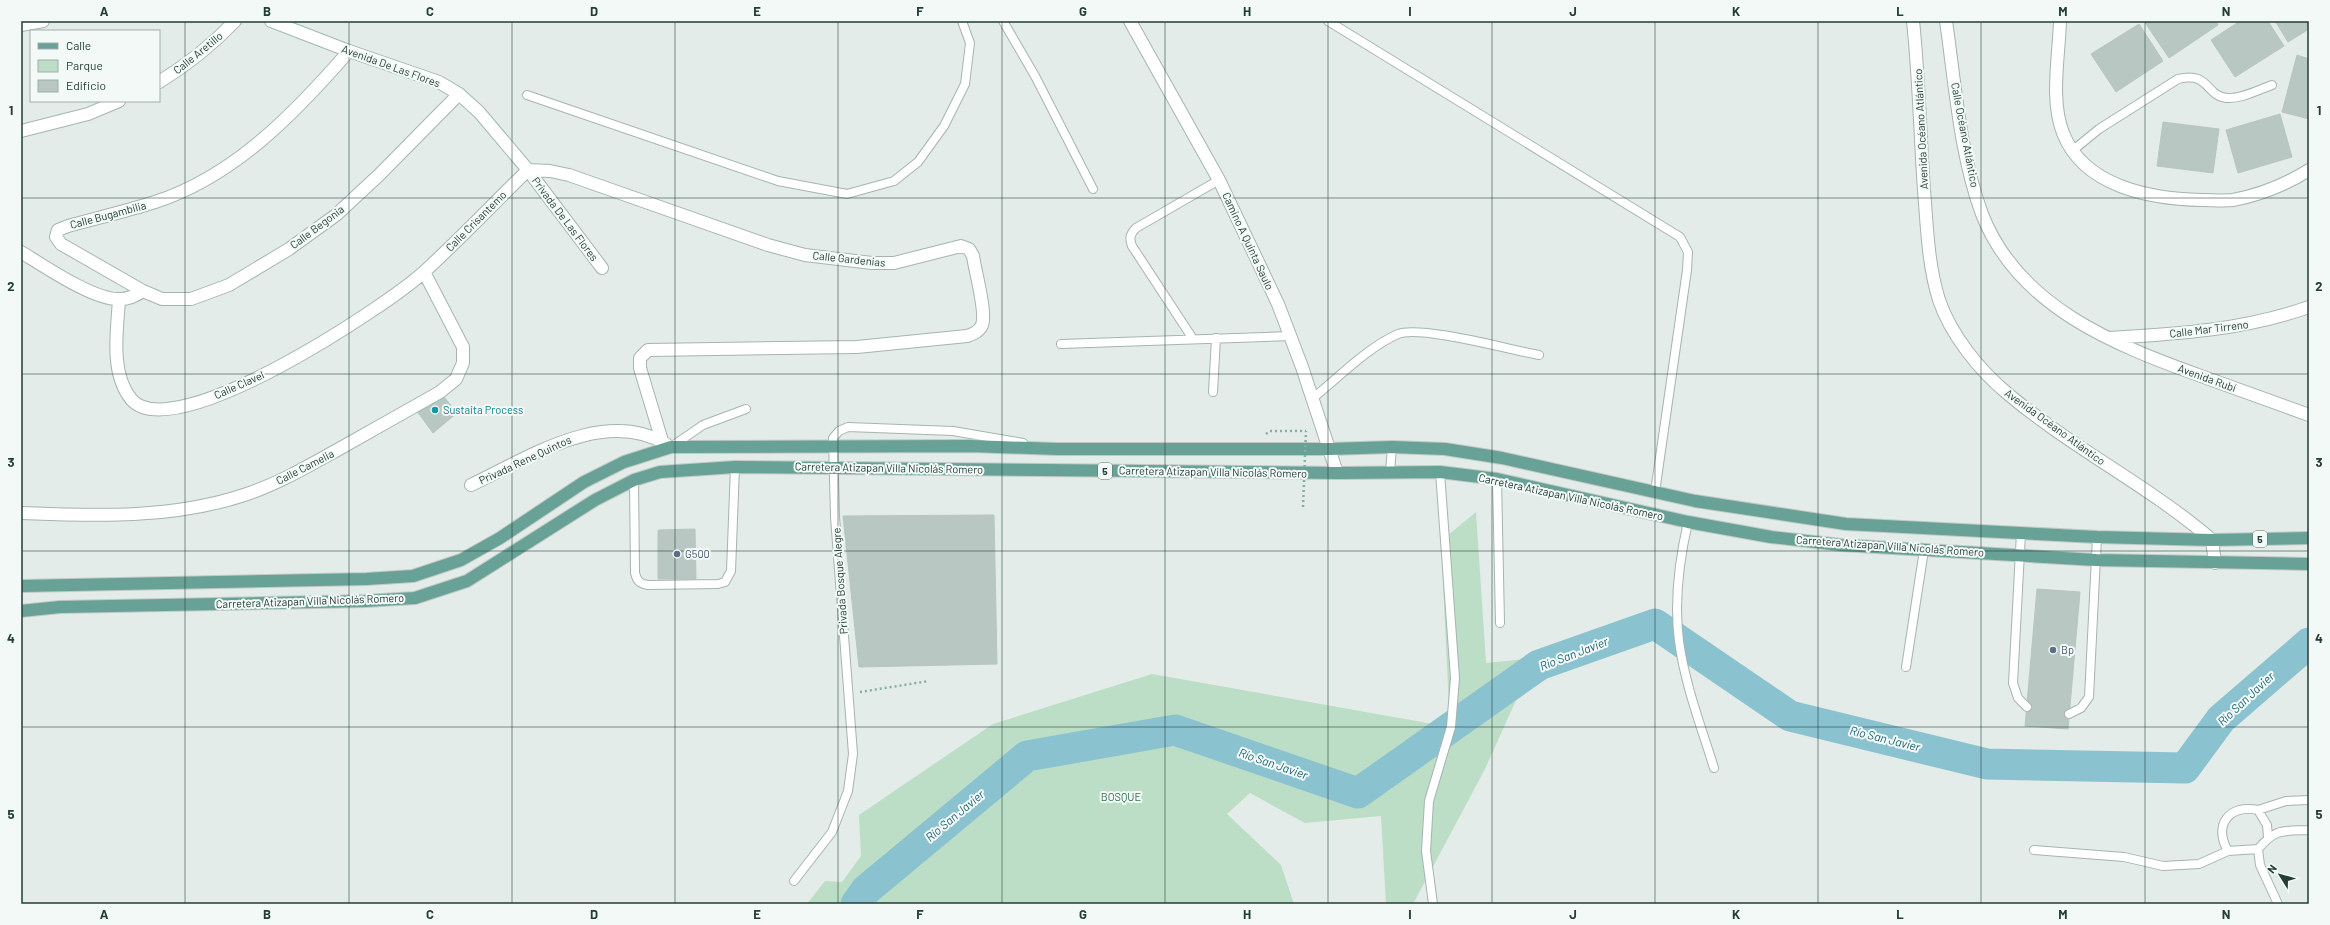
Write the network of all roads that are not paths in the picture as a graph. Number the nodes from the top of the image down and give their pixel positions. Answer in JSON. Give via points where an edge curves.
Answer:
{"nodes":[{"id":1,"x":43,"y":21,"type":"edge"},
{"id":2,"x":235,"y":21,"type":"edge"},
{"id":3,"x":271,"y":21,"type":"edge"},
{"id":4,"x":962,"y":21,"type":"edge"},
{"id":5,"x":1003,"y":21,"type":"edge"},
{"id":6,"x":1130,"y":21,"type":"edge"},
{"id":7,"x":1328,"y":21,"type":"edge"},
{"id":8,"x":1913,"y":21,"type":"edge"},
{"id":9,"x":1946,"y":21,"type":"edge"},
{"id":10,"x":2060,"y":21,"type":"edge"},
{"id":11,"x":21,"y":25,"type":"edge"},
{"id":12,"x":349,"y":51,"type":"junction"},
{"id":13,"x":160,"y":81,"type":"edge"},
{"id":14,"x":2272,"y":85,"type":"dead end"},
{"id":15,"x":459,"y":94,"type":"junction"},
{"id":16,"x":528,"y":95,"type":"dead end"},
{"id":17,"x":117,"y":102,"type":"edge"},
{"id":18,"x":21,"y":131,"type":"edge"},
{"id":19,"x":2072,"y":151,"type":"junction"},
{"id":20,"x":528,"y":170,"type":"junction"},
{"id":21,"x":2309,"y":170,"type":"edge"},
{"id":22,"x":1219,"y":180,"type":"junction"},
{"id":23,"x":1093,"y":189,"type":"dead end"},
{"id":24,"x":21,"y":252,"type":"edge"},
{"id":25,"x":602,"y":268,"type":"dead end"},
{"id":26,"x":424,"y":272,"type":"junction"},
{"id":27,"x":143,"y":291,"type":"junction"},
{"id":28,"x":119,"y":300,"type":"junction"},
{"id":29,"x":2309,"y":307,"type":"edge"},
{"id":30,"x":1290,"y":336,"type":"junction"},
{"id":31,"x":1216,"y":338,"type":"junction"},
{"id":32,"x":2106,"y":338,"type":"junction"},
{"id":33,"x":1192,"y":339,"type":"junction"},
{"id":34,"x":1061,"y":344,"type":"dead end"},
{"id":35,"x":1539,"y":355,"type":"dead end"},
{"id":36,"x":1213,"y":392,"type":"dead end"},
{"id":37,"x":1312,"y":398,"type":"junction"},
{"id":38,"x":746,"y":408,"type":"dead end"},
{"id":39,"x":2309,"y":414,"type":"edge"},
{"id":40,"x":666,"y":444,"type":"junction"},
{"id":41,"x":832,"y":446,"type":"junction"},
{"id":42,"x":1392,"y":447,"type":"junction"},
{"id":43,"x":1057,"y":449,"type":"junction"},
{"id":44,"x":1330,"y":450,"type":"junction"},
{"id":45,"x":735,"y":467,"type":"junction"},
{"id":46,"x":833,"y":468,"type":"junction"},
{"id":47,"x":1390,"y":472,"type":"junction"},
{"id":48,"x":1440,"y":472,"type":"junction"},
{"id":49,"x":1337,"y":473,"type":"junction"},
{"id":50,"x":1497,"y":479,"type":"junction"},
{"id":51,"x":634,"y":480,"type":"junction"},
{"id":52,"x":471,"y":485,"type":"dead end"},
{"id":53,"x":1655,"y":492,"type":"junction"},
{"id":54,"x":21,"y":513,"type":"edge"},
{"id":55,"x":1688,"y":522,"type":"junction"},
{"id":56,"x":2021,"y":533,"type":"junction"},
{"id":57,"x":2097,"y":537,"type":"junction"},
{"id":58,"x":2309,"y":538,"type":"edge"},
{"id":59,"x":2212,"y":540,"type":"junction"},
{"id":60,"x":1924,"y":550,"type":"junction"},
{"id":61,"x":2020,"y":556,"type":"junction"},
{"id":62,"x":2096,"y":560,"type":"junction"},
{"id":63,"x":2215,"y":563,"type":"junction"},
{"id":64,"x":2309,"y":564,"type":"edge"},
{"id":65,"x":21,"y":586,"type":"edge"},
{"id":66,"x":21,"y":611,"type":"edge"},
{"id":67,"x":1500,"y":623,"type":"dead end"},
{"id":68,"x":1906,"y":667,"type":"dead end"},
{"id":69,"x":2027,"y":707,"type":"dead end"},
{"id":70,"x":2069,"y":714,"type":"dead end"},
{"id":71,"x":1714,"y":768,"type":"dead end"},
{"id":72,"x":2309,"y":800,"type":"edge"},
{"id":73,"x":2258,"y":810,"type":"junction"},
{"id":74,"x":2309,"y":830,"type":"edge"},
{"id":75,"x":2268,"y":837,"type":"junction"},
{"id":76,"x":2258,"y":849,"type":"junction"},
{"id":77,"x":2034,"y":850,"type":"dead end"},
{"id":78,"x":2228,"y":851,"type":"junction"},
{"id":79,"x":794,"y":881,"type":"dead end"},
{"id":80,"x":1433,"y":904,"type":"edge"},
{"id":81,"x":2278,"y":904,"type":"edge"}],
"edges":[{"from":1,"to":11,"type":"street"},
{"from":2,"to":13,"type":"street","name":"Calle Aretillo","via":[[217,40],[184,67]]},
{"from":3,"to":12,"type":"street","name":"Avenida De Las Flores"},
{"from":4,"to":16,"type":"lane","via":[[970,43],[965,84],[944,126],[918,162],[894,182],[846,194],[778,181]]},
{"from":5,"to":23,"type":"lane","via":[[1035,76]]},
{"from":6,"to":22,"type":"street","name":"Camino A Quinta Saulo"},
{"from":7,"to":53,"type":"lane","via":[[1680,237],[1688,252],[1687,270]]},
{"from":8,"to":59,"type":"street","name":"Avenida Océano Atlántico","via":[[1931,264],[1940,301],[1955,331],[1979,366],[2007,394]]},
{"from":9,"to":32,"type":"street","name":"Calle Océano Atlántico","via":[[1964,141],[1982,215],[2001,249],[2023,278],[2050,304],[2079,324]]},
{"from":10,"to":19,"type":"street","via":[[2057,113]]},
{"from":12,"to":15,"type":"street","name":"Avenida De Las Flores","via":[[439,82]]},
{"from":12,"to":27,"type":"street","name":"Calle Bugambilia","via":[[285,121],[251,150],[222,169],[157,202],[58,230],[56,237],[61,244]]},
{"from":14,"to":19,"type":"lane","via":[[2237,97],[2226,98],[2191,76],[2178,79],[2099,130]]},
{"from":15,"to":20,"type":"street","name":"Avenida De Las Flores","via":[[479,112]]},
{"from":15,"to":27,"type":"street","name":"Calle Begonia","via":[[336,215],[289,249],[229,285],[191,299],[162,299]]},
{"from":17,"to":18,"type":"street","via":[[88,114]]},
{"from":19,"to":21,"type":"street","via":[[2082,163],[2118,185],[2178,199],[2231,200],[2258,194],[2290,182]]},
{"from":20,"to":25,"type":"street","name":"Privada De Las Flores"},
{"from":20,"to":26,"type":"street","name":"Calle Crisantemo"},
{"from":20,"to":40,"type":"street","name":"Calle Gardenias","via":[[569,175],[768,245],[805,254],[872,263],[894,263],[961,246],[969,250],[973,256],[983,320],[976,332],[967,336],[841,348],[648,350],[640,358],[640,368]]},
{"from":22,"to":30,"type":"street","name":"Camino A Quinta Saulo","via":[[1278,304]]},
{"from":22,"to":33,"type":"lane","via":[[1131,233],[1132,246]]},
{"from":24,"to":28,"type":"street","via":[[87,290]]},
{"from":26,"to":28,"type":"street","name":"Calle Clavel","via":[[376,309],[283,365],[197,404],[161,409],[146,408],[132,400],[123,385],[116,341]]},
{"from":26,"to":54,"type":"street","name":"Calle Camelia","via":[[463,347],[462,363],[456,379],[440,392],[289,476],[243,495],[192,508],[158,513],[91,516]]},
{"from":27,"to":28,"type":"street","via":[[132,298]]},
{"from":29,"to":32,"type":"street","name":"Calle Mar Tirreno","via":[[2284,316],[2232,328],[2197,333]]},
{"from":30,"to":31,"type":"lane"},
{"from":30,"to":37,"type":"street","name":"Camino A Quinta Saulo"},
{"from":31,"to":33,"type":"lane"},
{"from":31,"to":36,"type":"lane"},
{"from":32,"to":39,"type":"street","name":"Avenida Rubí","via":[[2172,365]]},
{"from":33,"to":34,"type":"lane"},
{"from":35,"to":37,"type":"lane","via":[[1424,332],[1399,334],[1379,345]]},
{"from":37,"to":44,"type":"street","name":"Camino A Quinta Saulo"},
{"from":38,"to":40,"type":"lane","via":[[703,425]]},
{"from":40,"to":41,"type":"main road","name":"Carretera Atizapan Villa Nicolás Romero","number":"5"},
{"from":40,"to":52,"type":"street","name":"Privada Rene Quintos","via":[[633,433],[603,431],[571,438]]},
{"from":40,"to":65,"type":"main road","name":"Carretera Atizapan Villa Nicolás Romero","number":"5","via":[[584,482],[500,538],[461,560],[413,576],[366,580]]},
{"from":41,"to":43,"type":"main road","name":"Carretera Atizapan Villa Nicolás Romero","number":"5"},
{"from":41,"to":43,"type":"lane","via":[[833,438],[839,431],[848,427],[953,431]]},
{"from":41,"to":46,"type":"lane","name":"Privada Bosque Alegre"},
{"from":42,"to":44,"type":"main road","name":"Carretera Atizapan Villa Nicolás Romero","number":"5"},
{"from":42,"to":47,"type":"lane"},
{"from":42,"to":53,"type":"main road","name":"Carretera Atizapan Villa Nicolás Romero","number":"5","via":[[1445,449],[1502,458]]},
{"from":43,"to":44,"type":"main road","name":"Carretera Atizapan Villa Nicolás Romero","number":"5"},
{"from":44,"to":49,"type":"street","name":"Camino A Quinta Saulo"},
{"from":45,"to":46,"type":"main road","name":"Carretera Atizapan Villa Nicolás Romero","number":"5"},
{"from":45,"to":51,"type":"main road","name":"Carretera Atizapan Villa Nicolás Romero","number":"5","via":[[660,472]]},
{"from":45,"to":51,"type":"lane","via":[[731,571],[725,582],[718,584],[648,585],[637,579]]},
{"from":46,"to":49,"type":"main road","name":"Carretera Atizapan Villa Nicolás Romero","number":"5"},
{"from":46,"to":79,"type":"lane","name":"Privada Bosque Alegre","via":[[853,754],[848,791],[832,832]]},
{"from":47,"to":48,"type":"main road","name":"Carretera Atizapan Villa Nicolás Romero","number":"5"},
{"from":47,"to":49,"type":"main road","name":"Carretera Atizapan Villa Nicolás Romero","number":"5"},
{"from":48,"to":50,"type":"main road","name":"Carretera Atizapan Villa Nicolás Romero","number":"5"},
{"from":48,"to":80,"type":"lane","via":[[1455,678],[1451,728],[1429,801],[1426,851]]},
{"from":50,"to":55,"type":"main road","name":"Carretera Atizapan Villa Nicolás Romero","number":"5"},
{"from":50,"to":67,"type":"lane"},
{"from":51,"to":66,"type":"main road","name":"Carretera Atizapan Villa Nicolás Romero","number":"5","via":[[594,500],[467,582],[415,598],[60,607]]},
{"from":53,"to":56,"type":"main road","name":"Carretera Atizapan Villa Nicolás Romero","number":"5","via":[[1776,515],[1846,524]]},
{"from":55,"to":60,"type":"main road","name":"Carretera Atizapan Villa Nicolás Romero","number":"5","via":[[1771,537],[1841,545]]},
{"from":55,"to":71,"type":"lane","via":[[1679,563],[1679,640],[1685,676]]},
{"from":56,"to":57,"type":"main road","name":"Carretera Atizapan Villa Nicolás Romero","number":"5"},
{"from":56,"to":61,"type":"lane"},
{"from":57,"to":59,"type":"main road","name":"Carretera Atizapan Villa Nicolás Romero","number":"5"},
{"from":57,"to":62,"type":"lane"},
{"from":58,"to":59,"type":"main road","number":"5"},
{"from":59,"to":63,"type":"street"},
{"from":60,"to":61,"type":"main road","name":"Carretera Atizapan Villa Nicolás Romero","number":"5"},
{"from":60,"to":68,"type":"lane"},
{"from":61,"to":62,"type":"main road","name":"Carretera Atizapan Villa Nicolás Romero","number":"5"},
{"from":61,"to":69,"type":"lane","via":[[2013,683],[2018,698]]},
{"from":62,"to":63,"type":"main road","name":"Carretera Atizapan Villa Nicolás Romero","number":"5"},
{"from":62,"to":70,"type":"lane","via":[[2089,697],[2081,708]]},
{"from":63,"to":64,"type":"main road","number":"5"},
{"from":72,"to":73,"type":"lane","via":[[2286,801]]},
{"from":73,"to":75,"type":"lane","via":[[2268,825]]},
{"from":73,"to":78,"type":"lane","via":[[2239,809],[2226,819],[2222,829],[2223,841]]},
{"from":74,"to":75,"type":"lane","via":[[2278,832]]},
{"from":75,"to":76,"type":"lane"},
{"from":76,"to":78,"type":"lane"},
{"from":76,"to":81,"type":"lane","via":[[2260,865]]},
{"from":77,"to":78,"type":"lane","via":[[2124,857],[2163,866],[2199,864]]}]}
